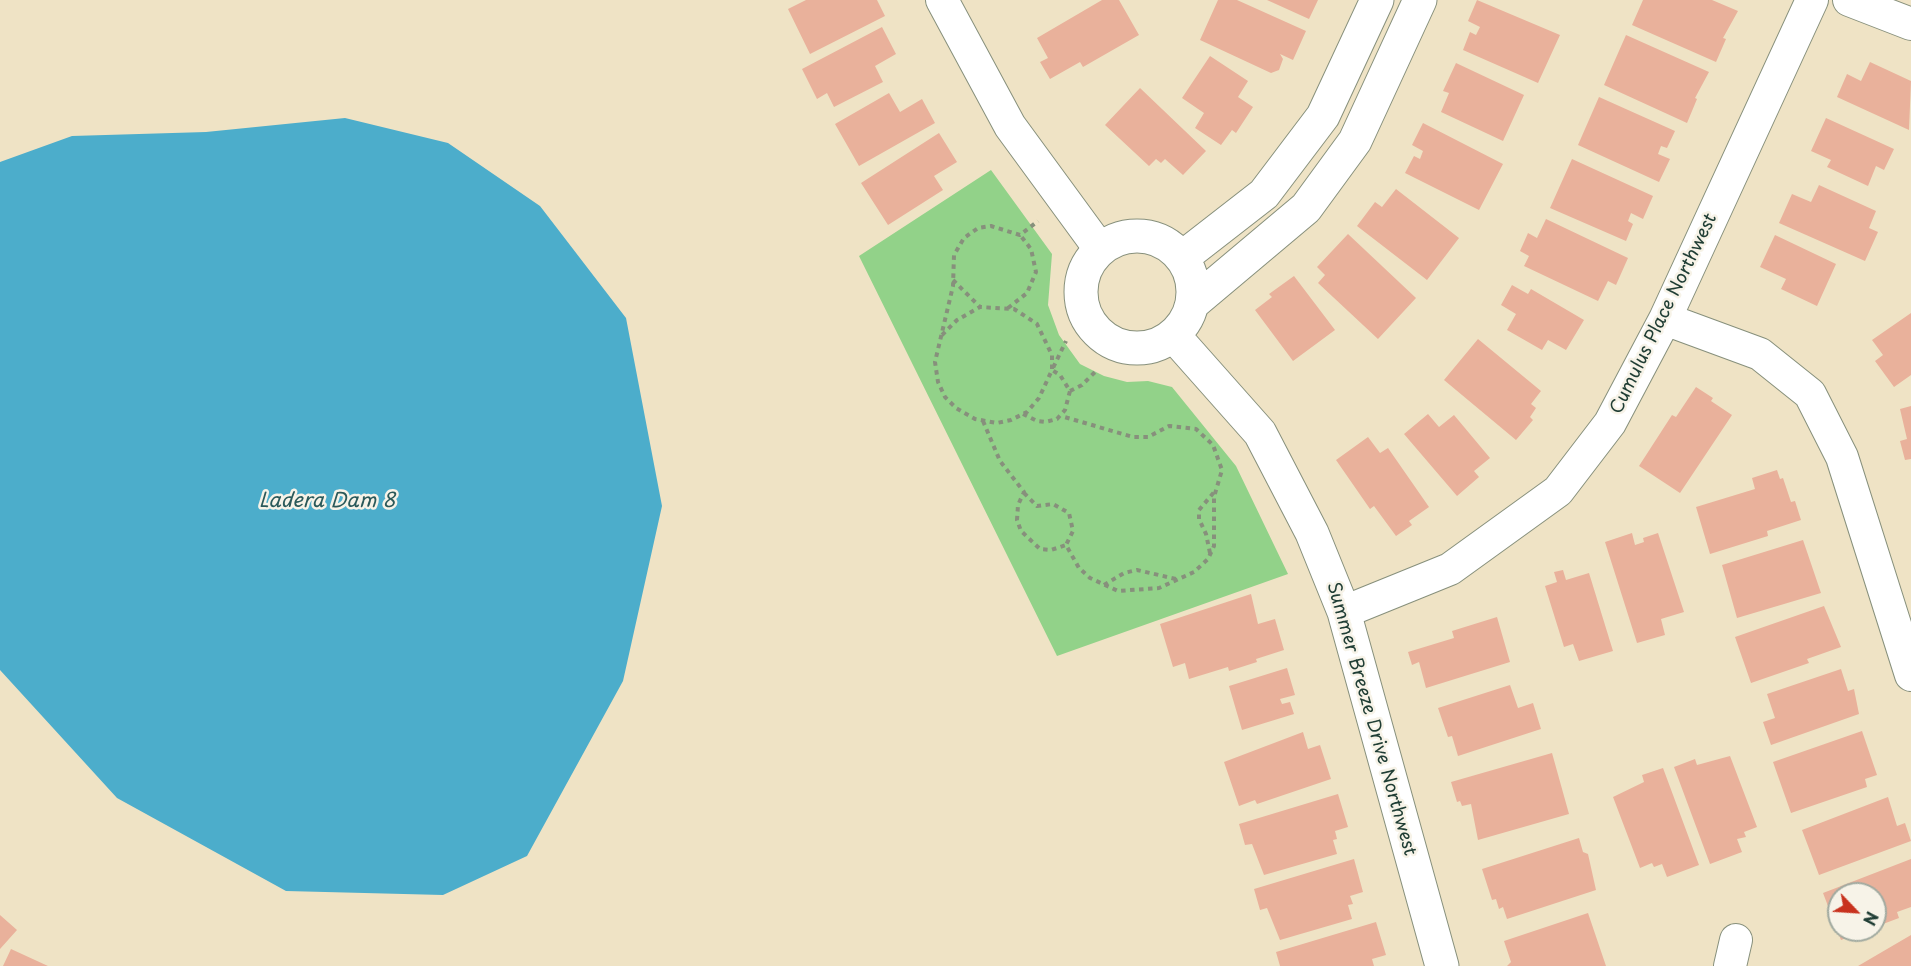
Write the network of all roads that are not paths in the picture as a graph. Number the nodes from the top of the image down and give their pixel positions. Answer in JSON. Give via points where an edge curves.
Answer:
{"nodes":[{"id":1,"x":942,"y":0,"type":"edge"},
{"id":2,"x":1377,"y":0,"type":"edge"},
{"id":3,"x":1420,"y":0,"type":"edge"},
{"id":4,"x":1812,"y":0,"type":"edge"},
{"id":5,"x":1849,"y":0,"type":"edge"},
{"id":6,"x":1911,"y":24,"type":"edge"},
{"id":7,"x":1100,"y":249,"type":"junction"},
{"id":8,"x":1183,"y":257,"type":"junction"},
{"id":9,"x":1193,"y":303,"type":"junction"},
{"id":10,"x":1665,"y":319,"type":"junction"},
{"id":11,"x":1174,"y":336,"type":"junction"},
{"id":12,"x":1344,"y":612,"type":"junction"},
{"id":13,"x":1911,"y":675,"type":"edge"},
{"id":14,"x":1442,"y":966,"type":"edge"}],
"edges":[{"from":1,"to":7,"type":"street","via":[[1010,126]]},
{"from":2,"to":8,"type":"street","via":[[1323,116],[1264,194]]},
{"from":3,"to":9,"type":"street","via":[[1355,141],[1306,208]]},
{"from":4,"to":10,"type":"street","name":"Cumulus Place Northwest"},
{"from":5,"to":6,"type":"street"},
{"from":7,"to":8,"type":"street","via":[[1120,238],[1135,236],[1155,238]]},
{"from":7,"to":11,"type":"street","via":[[1087,267],[1080,290],[1092,327],[1110,343],[1128,349],[1147,349]]},
{"from":8,"to":9,"type":"street","via":[[1193,281]]},
{"from":9,"to":11,"type":"street","via":[[1186,322]]},
{"from":10,"to":12,"type":"street","name":"Cumulus Place Northwest","via":[[1610,423],[1558,491],[1450,569]]},
{"from":10,"to":13,"type":"street","via":[[1760,354],[1810,394],[1842,457]]},
{"from":11,"to":12,"type":"street","name":"Summer Breeze Drive Northwest","via":[[1260,433],[1312,533]]},
{"from":12,"to":14,"type":"street","name":"Summer Breeze Drive Northwest"}]}
